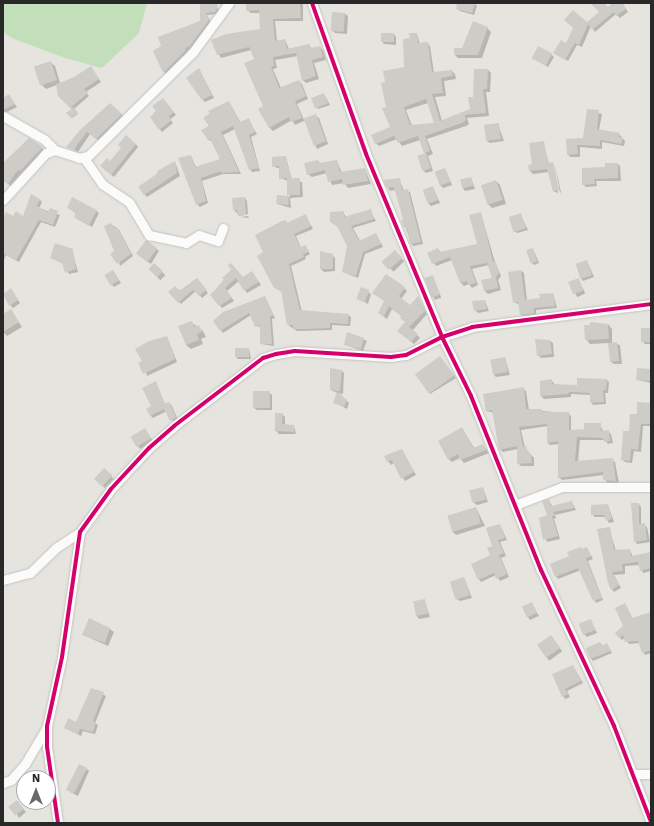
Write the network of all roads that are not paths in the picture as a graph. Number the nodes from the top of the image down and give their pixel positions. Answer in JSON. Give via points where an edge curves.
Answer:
{"nodes":[{"id":1,"x":229,"y":3,"type":"edge"},
{"id":2,"x":312,"y":3,"type":"edge"},
{"id":3,"x":3,"y":116,"type":"edge"},
{"id":4,"x":55,"y":150,"type":"junction"},
{"id":5,"x":84,"y":158,"type":"junction"},
{"id":6,"x":3,"y":200,"type":"edge"},
{"id":7,"x":223,"y":228,"type":"dead end"},
{"id":8,"x":651,"y":304,"type":"edge"},
{"id":9,"x":442,"y":337,"type":"junction"},
{"id":10,"x":651,"y":488,"type":"edge"},
{"id":11,"x":515,"y":505,"type":"junction"},
{"id":12,"x":80,"y":532,"type":"junction"},
{"id":13,"x":3,"y":580,"type":"edge"},
{"id":14,"x":47,"y":726,"type":"junction"},
{"id":15,"x":632,"y":774,"type":"junction"},
{"id":16,"x":651,"y":774,"type":"edge"},
{"id":17,"x":3,"y":783,"type":"edge"},
{"id":18,"x":651,"y":822,"type":"edge"},
{"id":19,"x":58,"y":823,"type":"edge"}],
"edges":[{"from":1,"to":5,"type":"street","via":[[193,52]]},
{"from":2,"to":9,"type":"street","via":[[366,154]]},
{"from":3,"to":4,"type":"street","via":[[45,140]]},
{"from":4,"to":5,"type":"street"},
{"from":4,"to":6,"type":"street","via":[[37,160]]},
{"from":5,"to":7,"type":"street","via":[[102,184],[129,202],[149,236],[186,243],[199,236],[218,241]]},
{"from":8,"to":9,"type":"street","via":[[472,327]]},
{"from":9,"to":11,"type":"street","via":[[471,396]]},
{"from":9,"to":12,"type":"street","via":[[406,355],[391,357],[295,351],[263,358],[149,448],[111,489]]},
{"from":10,"to":11,"type":"street","via":[[562,487]]},
{"from":11,"to":15,"type":"street","via":[[541,570],[614,726]]},
{"from":12,"to":13,"type":"street","via":[[57,547],[30,573]]},
{"from":12,"to":14,"type":"street","via":[[62,657]]},
{"from":14,"to":17,"type":"street","via":[[25,764],[11,780]]},
{"from":14,"to":19,"type":"street","via":[[47,747]]},
{"from":15,"to":16,"type":"street"},
{"from":15,"to":18,"type":"street"}]}
